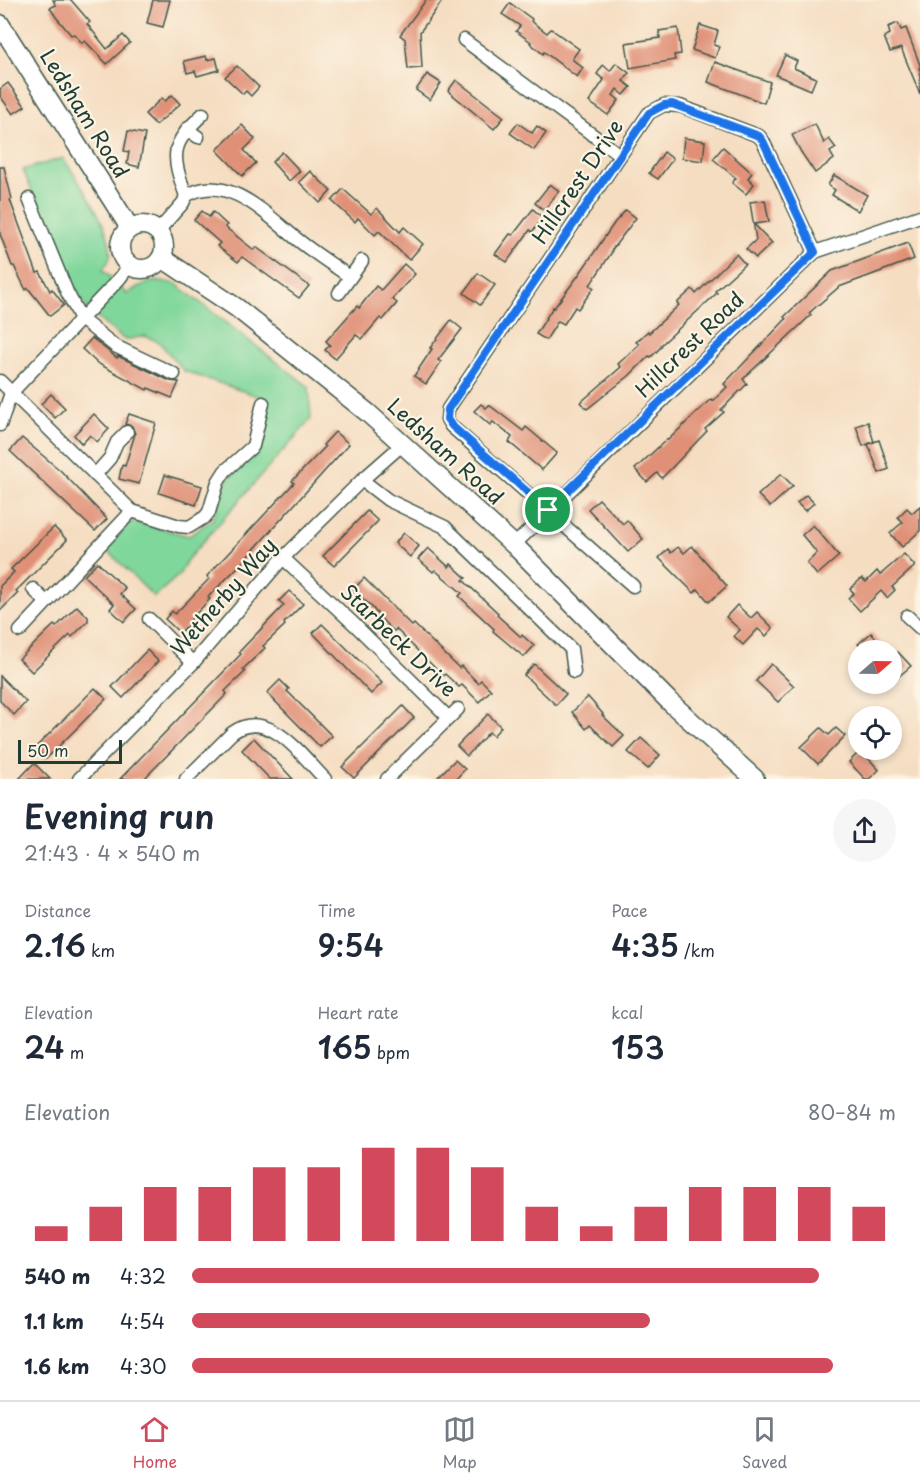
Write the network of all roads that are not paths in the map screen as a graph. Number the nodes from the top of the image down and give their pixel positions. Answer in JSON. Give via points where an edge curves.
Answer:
{"nodes":[{"id":1,"x":0,"y":24,"type":"edge"},
{"id":2,"x":464,"y":40,"type":"dead end"},
{"id":3,"x":203,"y":114,"type":"dead end"},
{"id":4,"x":187,"y":129,"type":"junction"},
{"id":5,"x":198,"y":137,"type":"dead end"},
{"id":6,"x":620,"y":155,"type":"junction"},
{"id":7,"x":186,"y":195,"type":"junction"},
{"id":8,"x":29,"y":199,"type":"dead end"},
{"id":9,"x":920,"y":216,"type":"edge"},
{"id":10,"x":130,"y":228,"type":"junction"},
{"id":11,"x":158,"y":231,"type":"junction"},
{"id":12,"x":815,"y":252,"type":"junction"},
{"id":13,"x":162,"y":258,"type":"junction"},
{"id":14,"x":362,"y":261,"type":"dead end"},
{"id":15,"x":129,"y":266,"type":"junction"},
{"id":16,"x":350,"y":277,"type":"junction"},
{"id":17,"x":339,"y":293,"type":"dead end"},
{"id":18,"x":81,"y":319,"type":"junction"},
{"id":19,"x":174,"y":374,"type":"dead end"},
{"id":20,"x":0,"y":381,"type":"edge"},
{"id":21,"x":11,"y":393,"type":"junction"},
{"id":22,"x":263,"y":404,"type":"dead end"},
{"id":23,"x":447,"y":419,"type":"joint"},
{"id":24,"x":0,"y":425,"type":"edge"},
{"id":25,"x":127,"y":432,"type":"dead end"},
{"id":26,"x":403,"y":444,"type":"junction"},
{"id":27,"x":95,"y":475,"type":"junction"},
{"id":28,"x":362,"y":480,"type":"junction"},
{"id":29,"x":548,"y":510,"type":"junction"},
{"id":30,"x":132,"y":511,"type":"junction"},
{"id":31,"x":514,"y":545,"type":"junction"},
{"id":32,"x":283,"y":558,"type":"junction"},
{"id":33,"x":633,"y":586,"type":"dead end"},
{"id":34,"x":33,"y":589,"type":"dead end"},
{"id":35,"x":46,"y":602,"type":"junction"},
{"id":36,"x":907,"y":616,"type":"dead end"},
{"id":37,"x":149,"y":619,"type":"dead end"},
{"id":38,"x":920,"y":628,"type":"edge"},
{"id":39,"x":20,"y":631,"type":"dead end"},
{"id":40,"x":193,"y":663,"type":"junction"},
{"id":41,"x":574,"y":672,"type":"dead end"},
{"id":42,"x":79,"y":779,"type":"edge"},
{"id":43,"x":186,"y":779,"type":"edge"},
{"id":44,"x":326,"y":779,"type":"edge"},
{"id":45,"x":387,"y":779,"type":"edge"},
{"id":46,"x":755,"y":779,"type":"edge"}],
"edges":[{"from":1,"to":10,"type":"main road","name":"Ledsham Road"},
{"from":2,"to":6,"type":"street"},
{"from":3,"to":4,"type":"street"},
{"from":4,"to":5,"type":"street"},
{"from":4,"to":7,"type":"street","via":[[178,141],[176,155]]},
{"from":6,"to":12,"type":"street","name":"Hillcrest Drive","via":[[649,113],[664,105],[680,106],[752,132],[763,141]]},
{"from":6,"to":23,"type":"street","name":"Hillcrest Drive","via":[[451,402]]},
{"from":7,"to":11,"type":"street"},
{"from":7,"to":16,"type":"street","via":[[196,189],[228,191],[269,215]]},
{"from":8,"to":18,"type":"street"},
{"from":9,"to":12,"type":"street","name":"Hillcrest Road"},
{"from":10,"to":11,"type":"main road","via":[[145,225]]},
{"from":10,"to":15,"type":"main road","via":[[120,245]]},
{"from":11,"to":13,"type":"main road","via":[[165,244]]},
{"from":12,"to":29,"type":"street","name":"Hillcrest Road"},
{"from":13,"to":15,"type":"main road","via":[[146,270]]},
{"from":13,"to":26,"type":"main road","name":"Ledsham Road","via":[[237,308]]},
{"from":14,"to":16,"type":"street"},
{"from":15,"to":18,"type":"street"},
{"from":16,"to":17,"type":"street"},
{"from":18,"to":19,"type":"street","via":[[115,346]]},
{"from":18,"to":21,"type":"street"},
{"from":20,"to":21,"type":"street"},
{"from":21,"to":24,"type":"street"},
{"from":21,"to":27,"type":"street"},
{"from":22,"to":30,"type":"street","via":[[253,446],[225,471],[205,517],[189,526],[179,526]]},
{"from":23,"to":29,"type":"street","name":"Ledsham Road"},
{"from":25,"to":27,"type":"street"},
{"from":26,"to":28,"type":"street","name":"Wetherby Way"},
{"from":26,"to":31,"type":"main road","name":"Ledsham Road"},
{"from":27,"to":30,"type":"street"},
{"from":28,"to":32,"type":"street","name":"Wetherby Way"},
{"from":28,"to":41,"type":"street","via":[[388,500],[445,527],[571,649]]},
{"from":29,"to":31,"type":"street","name":"Hillcrest Road"},
{"from":29,"to":33,"type":"street","name":"Ledsham Road"},
{"from":30,"to":35,"type":"street"},
{"from":31,"to":46,"type":"main road","name":"Ledsham Road","via":[[671,703]]},
{"from":32,"to":40,"type":"street","name":"Wetherby Way"},
{"from":32,"to":45,"type":"street","name":"Starbeck Drive","via":[[453,713]]},
{"from":34,"to":35,"type":"street"},
{"from":35,"to":39,"type":"street"},
{"from":36,"to":38,"type":"street"},
{"from":37,"to":40,"type":"street"},
{"from":40,"to":42,"type":"street","name":"Wetherby Way"},
{"from":43,"to":44,"type":"street","via":[[232,733],[240,727],[258,724],[280,735]]}]}
